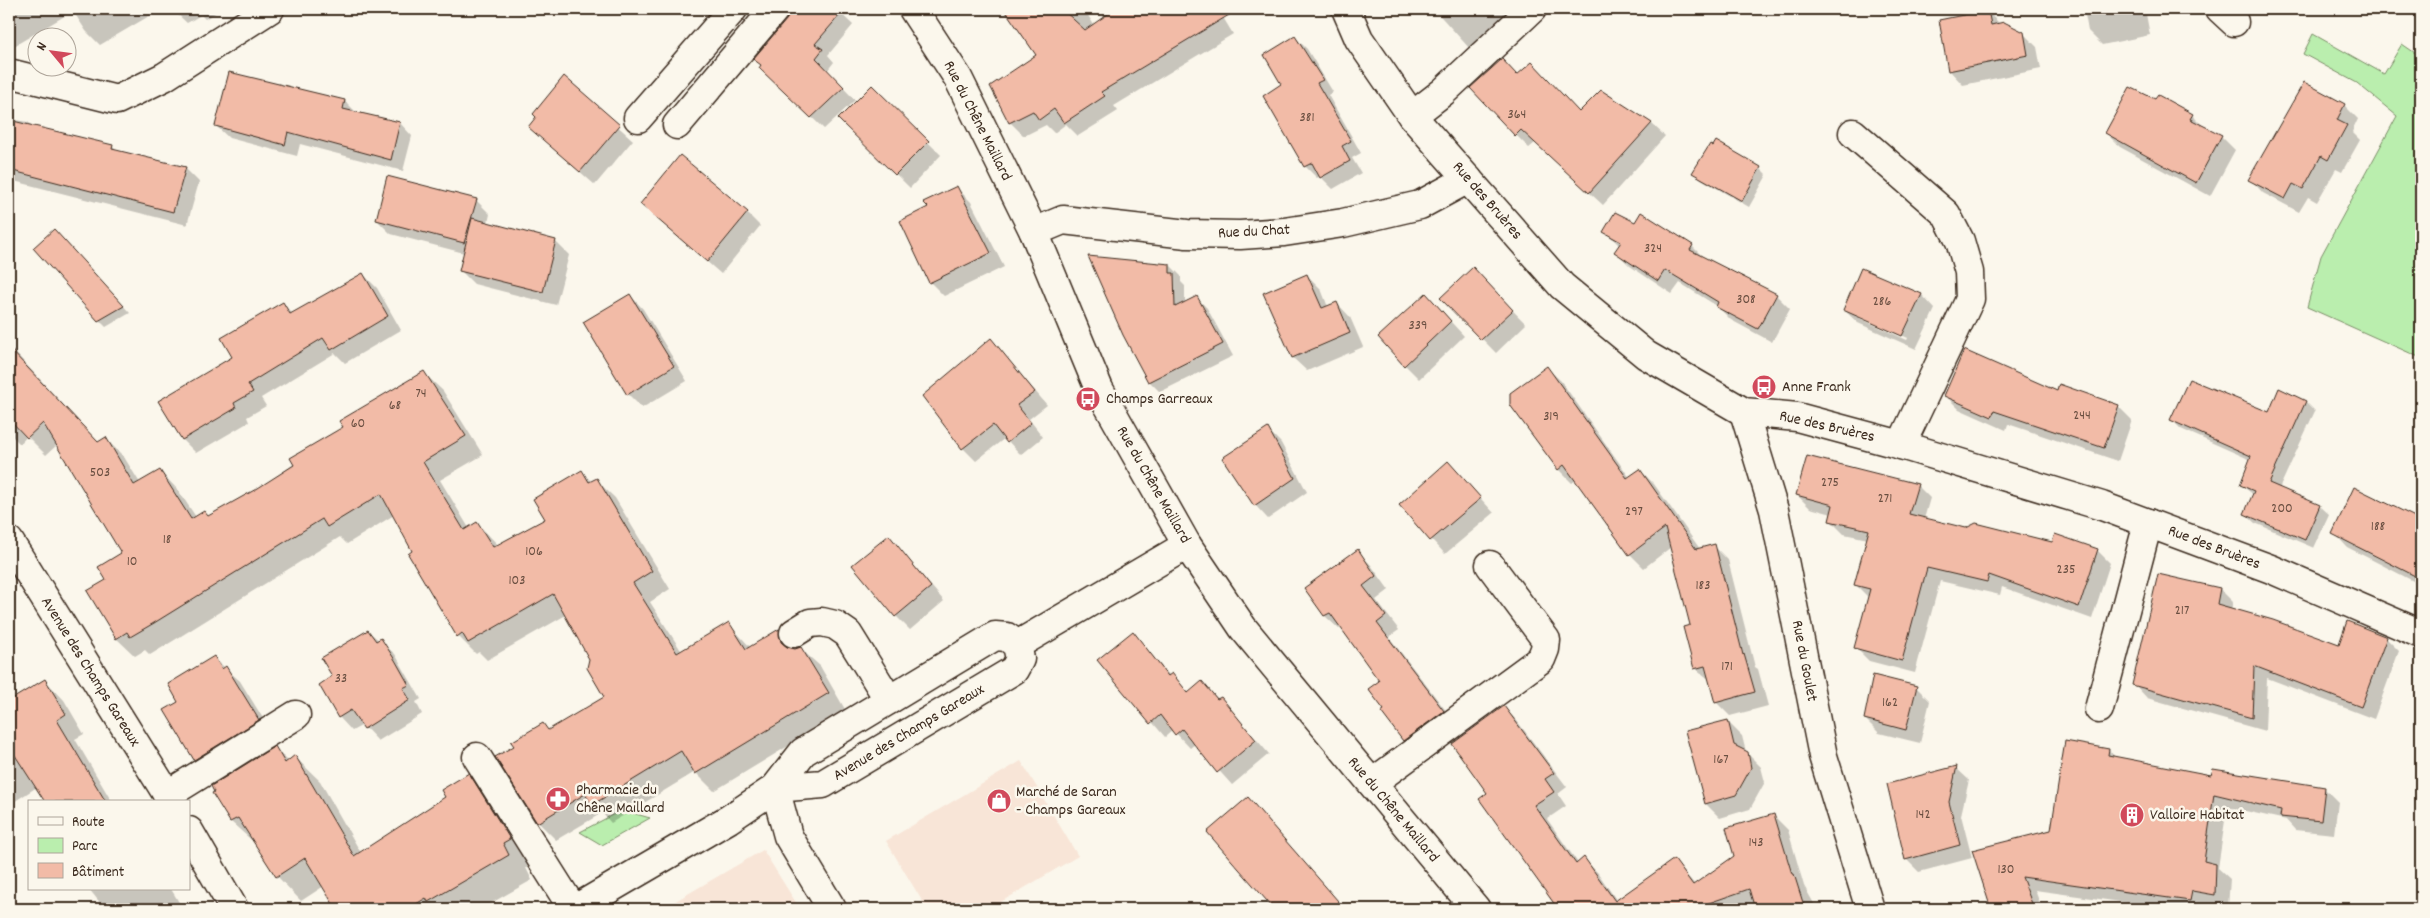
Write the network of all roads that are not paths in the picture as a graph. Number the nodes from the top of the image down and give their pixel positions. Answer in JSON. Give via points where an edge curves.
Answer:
{"nodes":[{"id":1,"x":270,"y":9,"type":"edge"},
{"id":2,"x":732,"y":9,"type":"edge"},
{"id":3,"x":774,"y":9,"type":"edge"},
{"id":4,"x":913,"y":9,"type":"edge"},
{"id":5,"x":1346,"y":9,"type":"edge"},
{"id":6,"x":1532,"y":9,"type":"edge"},
{"id":7,"x":9,"y":73,"type":"edge"},
{"id":8,"x":1412,"y":116,"type":"junction"},
{"id":9,"x":638,"y":118,"type":"dead end"},
{"id":10,"x":677,"y":125,"type":"dead end"},
{"id":11,"x":1852,"y":133,"type":"dead end"},
{"id":12,"x":1468,"y":178,"type":"junction"},
{"id":13,"x":1034,"y":232,"type":"junction"},
{"id":14,"x":1744,"y":412,"type":"junction"},
{"id":15,"x":1901,"y":445,"type":"junction"},
{"id":16,"x":2148,"y":523,"type":"junction"},
{"id":17,"x":9,"y":541,"type":"edge"},
{"id":18,"x":1187,"y":545,"type":"junction"},
{"id":19,"x":1490,"y":566,"type":"dead end"},
{"id":20,"x":794,"y":633,"type":"dead end"},
{"id":21,"x":2421,"y":634,"type":"edge"},
{"id":22,"x":1017,"y":645,"type":"junction"},
{"id":23,"x":888,"y":700,"type":"junction"},
{"id":24,"x":2099,"y":709,"type":"dead end"},
{"id":25,"x":296,"y":715,"type":"dead end"},
{"id":26,"x":478,"y":757,"type":"dead end"},
{"id":27,"x":1372,"y":783,"type":"junction"},
{"id":28,"x":775,"y":788,"type":"junction"},
{"id":29,"x":170,"y":798,"type":"edge"},
{"id":30,"x":190,"y":833,"type":"edge"},
{"id":31,"x":234,"y":909,"type":"edge"},
{"id":32,"x":574,"y":909,"type":"edge"},
{"id":33,"x":832,"y":909,"type":"edge"},
{"id":34,"x":1476,"y":909,"type":"edge"},
{"id":35,"x":1870,"y":909,"type":"edge"}],
"edges":[{"from":1,"to":7,"type":"street","via":[[164,77],[117,100]]},
{"from":2,"to":9,"type":"street"},
{"from":3,"to":10,"type":"street"},
{"from":4,"to":13,"type":"street","name":"Rue du Chêne Maillard","via":[[958,78]]},
{"from":5,"to":8,"type":"street","name":"Rue des Bruères","via":[[1359,39]]},
{"from":6,"to":8,"type":"street","via":[[1443,92]]},
{"from":8,"to":12,"type":"street","name":"Rue des Bruères"},
{"from":11,"to":15,"type":"street","via":[[1946,214],[1960,241],[1969,272],[1970,299]]},
{"from":12,"to":13,"type":"street","name":"Rue du Chat","via":[[1441,195],[1405,209],[1284,232],[1240,236],[1186,234],[1063,220]]},
{"from":12,"to":14,"type":"street","name":"Rue des Bruères","via":[[1562,286],[1646,355]]},
{"from":13,"to":18,"type":"street","name":"Rue du Chêne Maillard","via":[[1099,389]]},
{"from":14,"to":15,"type":"street","name":"Rue des Bruères","via":[[1797,417]]},
{"from":14,"to":35,"type":"street","name":"Rue du Goulet","via":[[1774,510],[1823,756]]},
{"from":15,"to":16,"type":"street","name":"Rue des Bruères"},
{"from":16,"to":21,"type":"street","name":"Rue des Bruères","via":[[2270,569]]},
{"from":16,"to":24,"type":"street"},
{"from":17,"to":29,"type":"street","name":"Avenue des Champs Gareaux"},
{"from":18,"to":22,"type":"street"},
{"from":18,"to":27,"type":"street","name":"Rue du Chêne Maillard","via":[[1243,628]]},
{"from":19,"to":27,"type":"street","via":[[1546,640],[1541,659]]},
{"from":20,"to":23,"type":"street","via":[[810,623],[822,622],[835,625],[848,634]]},
{"from":22,"to":23,"type":"street","name":"Avenue des Champs Gareaux","via":[[1007,637],[996,636]]},
{"from":22,"to":28,"type":"street","name":"Avenue des Champs Gareaux","via":[[1020,659],[1014,670],[823,784]]},
{"from":23,"to":28,"type":"street","name":"Avenue des Champs Gareaux","via":[[803,752]]},
{"from":25,"to":29,"type":"street"},
{"from":26,"to":32,"type":"street"},
{"from":27,"to":34,"type":"street","name":"Rue du Chêne Maillard"},
{"from":28,"to":32,"type":"street","name":"Avenue des Champs Gareaux","via":[[729,819]]},
{"from":28,"to":33,"type":"street","via":[[788,836]]},
{"from":30,"to":31,"type":"street"}]}
